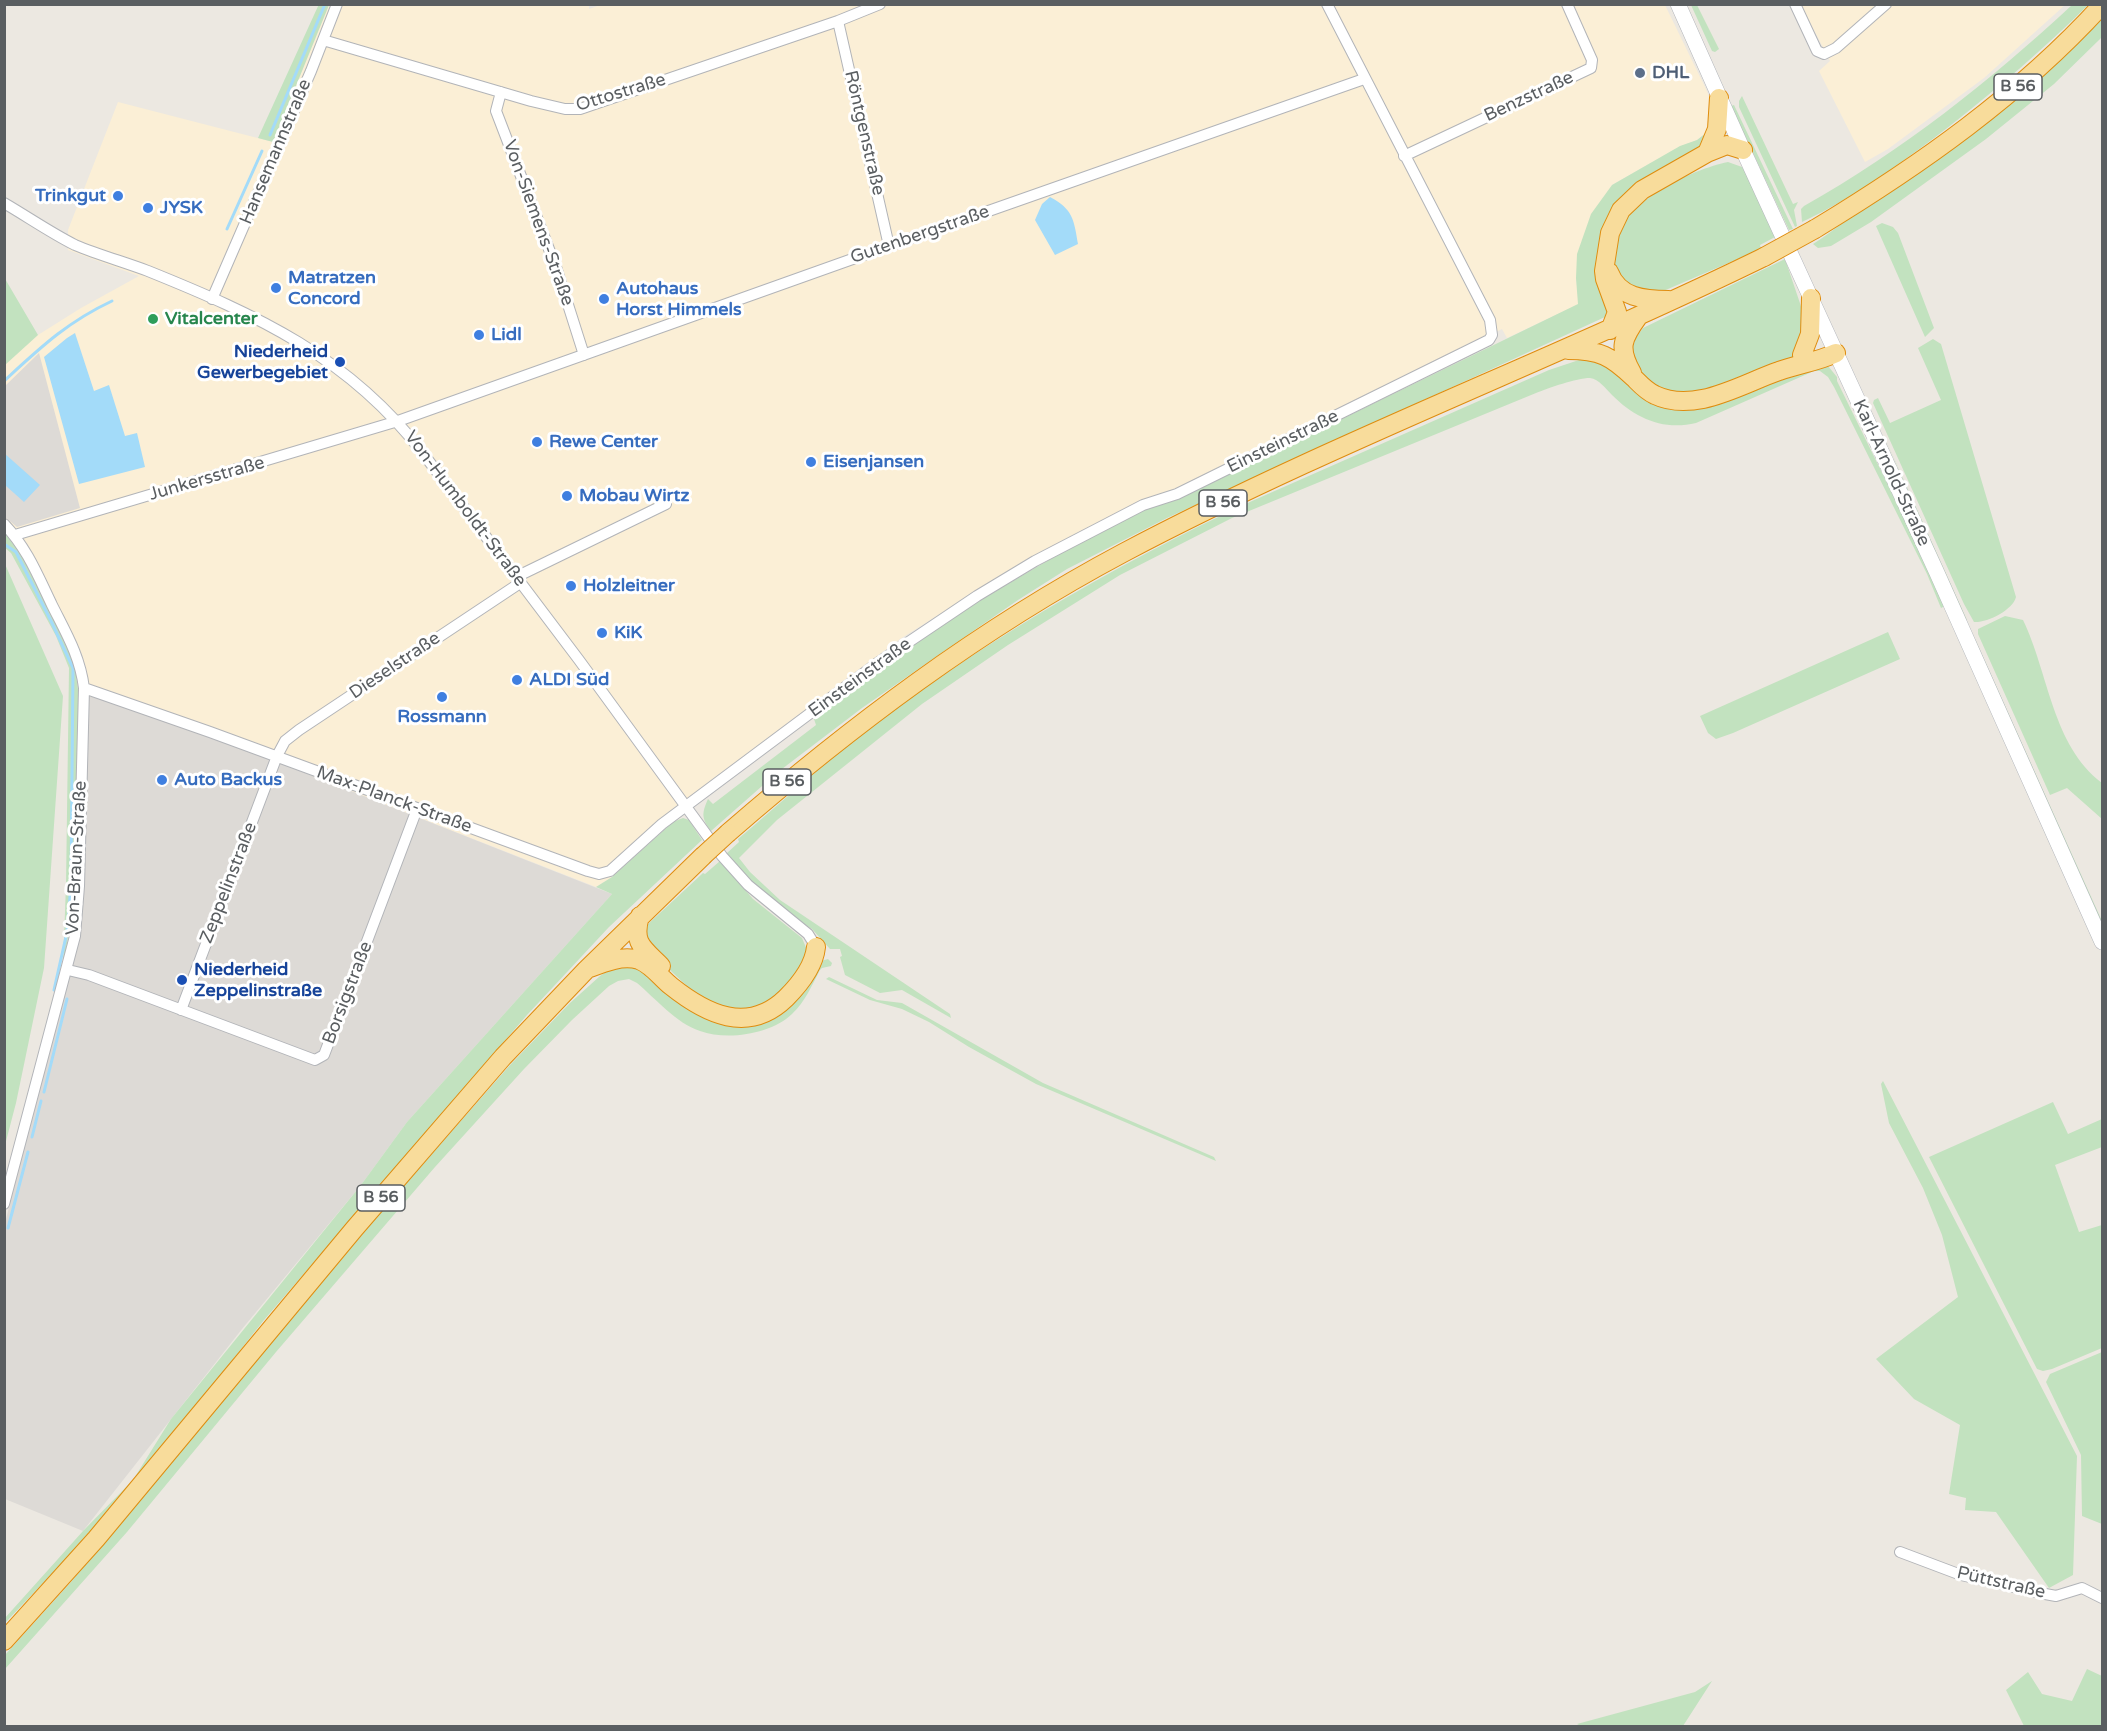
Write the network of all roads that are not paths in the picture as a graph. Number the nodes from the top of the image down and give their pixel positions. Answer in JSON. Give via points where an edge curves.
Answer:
{"nodes":[{"id":1,"x":337,"y":4,"type":"edge"},
{"id":2,"x":880,"y":4,"type":"edge"},
{"id":3,"x":1327,"y":4,"type":"edge"},
{"id":4,"x":1567,"y":4,"type":"edge"},
{"id":5,"x":1678,"y":4,"type":"edge"},
{"id":6,"x":1795,"y":4,"type":"edge"},
{"id":7,"x":1886,"y":4,"type":"edge"},
{"id":8,"x":2103,"y":5,"type":"edge"},
{"id":9,"x":838,"y":21,"type":"junction"},
{"id":10,"x":323,"y":40,"type":"junction"},
{"id":11,"x":1364,"y":79,"type":"junction"},
{"id":12,"x":501,"y":92,"type":"junction"},
{"id":13,"x":1719,"y":98,"type":"junction"},
{"id":14,"x":1743,"y":150,"type":"junction"},
{"id":15,"x":1707,"y":153,"type":"junction"},
{"id":16,"x":1404,"y":156,"type":"junction"},
{"id":17,"x":1676,"y":172,"type":"junction"},
{"id":18,"x":4,"y":203,"type":"edge"},
{"id":19,"x":889,"y":246,"type":"junction"},
{"id":20,"x":1605,"y":258,"type":"junction"},
{"id":21,"x":1811,"y":298,"type":"junction"},
{"id":22,"x":212,"y":299,"type":"junction"},
{"id":23,"x":1673,"y":300,"type":"junction"},
{"id":24,"x":1638,"y":317,"type":"junction"},
{"id":25,"x":1610,"y":330,"type":"junction"},
{"id":26,"x":1563,"y":350,"type":"junction"},
{"id":27,"x":1836,"y":353,"type":"junction"},
{"id":28,"x":584,"y":355,"type":"junction"},
{"id":29,"x":1802,"y":356,"type":"junction"},
{"id":30,"x":1781,"y":370,"type":"junction"},
{"id":31,"x":1638,"y":382,"type":"junction"},
{"id":32,"x":398,"y":421,"type":"junction"},
{"id":33,"x":666,"y":504,"type":"dead end"},
{"id":34,"x":4,"y":524,"type":"edge"},
{"id":35,"x":15,"y":535,"type":"junction"},
{"id":36,"x":518,"y":580,"type":"junction"},
{"id":37,"x":84,"y":688,"type":"junction"},
{"id":38,"x":277,"y":756,"type":"junction"},
{"id":39,"x":686,"y":807,"type":"junction"},
{"id":40,"x":417,"y":809,"type":"junction"},
{"id":41,"x":640,"y":916,"type":"junction"},
{"id":42,"x":2103,"y":942,"type":"edge"},
{"id":43,"x":816,"y":947,"type":"joint"},
{"id":44,"x":68,"y":970,"type":"junction"},
{"id":45,"x":586,"y":970,"type":"junction"},
{"id":46,"x":694,"y":1003,"type":"junction"},
{"id":47,"x":181,"y":1010,"type":"junction"},
{"id":48,"x":4,"y":1204,"type":"edge"},
{"id":49,"x":1900,"y":1552,"type":"dead end"},
{"id":50,"x":2103,"y":1598,"type":"edge"},
{"id":51,"x":4,"y":1641,"type":"edge"}],
"edges":[{"from":1,"to":10,"type":"street","name":"Hansemannstraße"},
{"from":2,"to":9,"type":"street","name":"Ottostraße"},
{"from":3,"to":11,"type":"street"},
{"from":4,"to":16,"type":"street","name":"Benzstraße","via":[[1592,60],[1591,68]]},
{"from":5,"to":13,"type":"main road","name":"Karl-Arnold-Straße"},
{"from":6,"to":7,"type":"street","via":[[1817,51],[1824,54]]},
{"from":8,"to":23,"type":"highway","number":"B 56","bridge":true,"via":[[2017,88],[1905,172],[1815,230]]},
{"from":9,"to":12,"type":"street","name":"Ottostraße","via":[[580,109],[565,109]]},
{"from":9,"to":19,"type":"street","name":"Röntgenstraße"},
{"from":10,"to":12,"type":"street","name":"Ottostraße"},
{"from":10,"to":22,"type":"street","name":"Hansemannstraße"},
{"from":11,"to":16,"type":"street","name":"Einsteinstraße"},
{"from":11,"to":19,"type":"street","name":"Gutenbergstraße"},
{"from":12,"to":28,"type":"street","name":"Von-Siemens-Straße","via":[[496,111],[557,270]]},
{"from":13,"to":14,"type":"main road","name":"Karl-Arnold-Straße"},
{"from":13,"to":15,"type":"highway","via":[[1717,129]]},
{"from":14,"to":15,"type":"highway","via":[[1727,145]]},
{"from":14,"to":17,"type":"highway"},
{"from":14,"to":21,"type":"main road","name":"Karl-Arnold-Straße"},
{"from":15,"to":17,"type":"highway"},
{"from":16,"to":39,"type":"street","name":"Einsteinstraße","via":[[1490,320],[1489,340],[1177,494],[1143,505],[1035,561],[876,664]]},
{"from":17,"to":20,"type":"highway","via":[[1642,190],[1621,210],[1610,233]]},
{"from":18,"to":22,"type":"street","name":"Von-Humboldt-Straße","via":[[75,245]]},
{"from":19,"to":28,"type":"street","name":"Gutenbergstraße"},
{"from":20,"to":23,"type":"highway","number":"B 56","via":[[1614,281],[1624,291],[1646,299]]},
{"from":20,"to":25,"type":"highway","via":[[1605,279],[1617,312]]},
{"from":21,"to":27,"type":"main road","name":"Karl-Arnold-Straße"},
{"from":21,"to":29,"type":"highway","via":[[1810,334]]},
{"from":22,"to":32,"type":"street","name":"Von-Humboldt-Straße","via":[[315,351],[363,387]]},
{"from":23,"to":24,"type":"highway","number":"B 56"},
{"from":24,"to":25,"type":"highway","number":"B 56"},
{"from":24,"to":31,"type":"highway","via":[[1623,344]]},
{"from":25,"to":26,"type":"highway","number":"B 56"},
{"from":26,"to":31,"type":"highway","number":"B 56","via":[[1605,355]]},
{"from":26,"to":41,"type":"highway","number":"B 56","bridge":true,"via":[[1250,491],[1122,554],[1025,610],[898,695],[807,766]]},
{"from":27,"to":29,"type":"highway","number":"B 56","via":[[1818,349]]},
{"from":27,"to":30,"type":"highway","number":"B 56"},
{"from":27,"to":42,"type":"main road","name":"Karl-Arnold-Straße"},
{"from":28,"to":32,"type":"street","name":"Gutenbergstraße"},
{"from":29,"to":30,"type":"highway","number":"B 56"},
{"from":30,"to":31,"type":"highway","number":"B 56","via":[[1694,401],[1664,399]]},
{"from":32,"to":35,"type":"street","name":"Junkersstraße"},
{"from":32,"to":36,"type":"street","name":"Von-Humboldt-Straße"},
{"from":33,"to":36,"type":"street","name":"Dieselstraße"},
{"from":34,"to":35,"type":"street","name":"Von-Braun-Straße"},
{"from":35,"to":37,"type":"street","name":"Von-Braun-Straße","via":[[74,646]]},
{"from":36,"to":38,"type":"street","name":"Dieselstraße","via":[[299,730],[285,741]]},
{"from":36,"to":39,"type":"street","name":"Von-Humboldt-Straße"},
{"from":37,"to":38,"type":"street","name":"Max-Planck-Straße"},
{"from":37,"to":44,"type":"street","name":"Von-Braun-Straße","via":[[79,885]]},
{"from":38,"to":40,"type":"street","name":"Max-Planck-Straße"},
{"from":38,"to":47,"type":"street","name":"Zeppelinstraße"},
{"from":39,"to":40,"type":"street","name":"Max-Planck-Straße","via":[[610,871],[598,874]]},
{"from":39,"to":43,"type":"street","name":"Von-Humboldt-Straße","via":[[748,885],[808,934]]},
{"from":40,"to":47,"type":"street","name":"Borsigstraße","via":[[324,1055],[315,1060]]},
{"from":41,"to":45,"type":"highway","number":"B 56"},
{"from":41,"to":46,"type":"highway","via":[[636,934],[639,942]]},
{"from":43,"to":46,"type":"highway","via":[[800,981],[765,1012],[727,1017]]},
{"from":44,"to":47,"type":"street","name":"Borsigstraße"},
{"from":44,"to":48,"type":"street","name":"Von-Braun-Straße"},
{"from":45,"to":46,"type":"highway","via":[[623,958],[641,961]]},
{"from":45,"to":51,"type":"highway","number":"B 56","via":[[503,1057],[96,1539]]},
{"from":49,"to":50,"type":"street","name":"Püttstraße","via":[[1990,1582],[2056,1596],[2082,1588]]}]}
